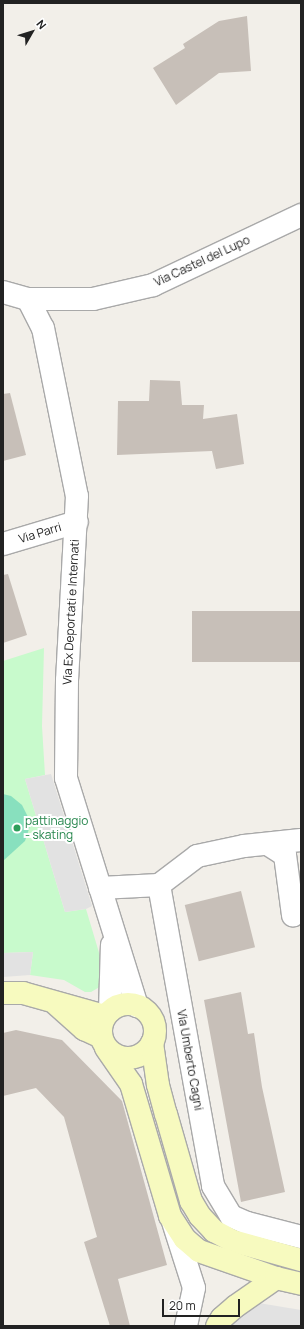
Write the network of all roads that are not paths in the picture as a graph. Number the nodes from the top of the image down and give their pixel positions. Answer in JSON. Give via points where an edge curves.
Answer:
{"nodes":[{"id":1,"x":301,"y":215,"type":"edge"},
{"id":2,"x":3,"y":292,"type":"edge"},
{"id":3,"x":28,"y":299,"type":"junction"},
{"id":4,"x":77,"y":522,"type":"junction"},
{"id":5,"x":3,"y":544,"type":"edge"},
{"id":6,"x":301,"y":840,"type":"edge"},
{"id":7,"x":269,"y":844,"type":"junction"},
{"id":8,"x":159,"y":885,"type":"junction"},
{"id":9,"x":100,"y":888,"type":"junction"},
{"id":10,"x":293,"y":915,"type":"dead end"},
{"id":11,"x":112,"y":926,"type":"junction"},
{"id":12,"x":3,"y":993,"type":"edge"},
{"id":13,"x":55,"y":1003,"type":"junction"},
{"id":14,"x":137,"y":1006,"type":"junction"},
{"id":15,"x":108,"y":1013,"type":"junction"},
{"id":16,"x":104,"y":1042,"type":"junction"},
{"id":17,"x":152,"y":1043,"type":"junction"},
{"id":18,"x":170,"y":1216,"type":"junction"},
{"id":19,"x":301,"y":1237,"type":"edge"},
{"id":20,"x":301,"y":1260,"type":"edge"},
{"id":21,"x":276,"y":1278,"type":"junction"},
{"id":22,"x":301,"y":1284,"type":"edge"},
{"id":23,"x":220,"y":1323,"type":"edge"},
{"id":24,"x":186,"y":1326,"type":"edge"}],
"edges":[{"from":1,"to":3,"type":"street","name":"Via Castel del Lupo","via":[[153,285],[93,298]]},
{"from":2,"to":3,"type":"street","name":"Via Castel del Lupo"},
{"from":3,"to":4,"type":"street","name":"Via Ex Deportati e Internati","via":[[43,328],[77,496]]},
{"from":4,"to":5,"type":"street","name":"Via Parri"},
{"from":4,"to":9,"type":"street","name":"Via Ex Deportati e Internati","via":[[67,680],[66,778]]},
{"from":6,"to":7,"type":"street"},
{"from":7,"to":8,"type":"street","via":[[244,846],[197,856]]},
{"from":7,"to":10,"type":"street","via":[[285,855]]},
{"from":8,"to":9,"type":"street"},
{"from":8,"to":19,"type":"street","name":"Via Umberto Cagni","via":[[213,1186],[231,1216],[247,1223]]},
{"from":9,"to":11,"type":"street","name":"Via Ex Deportati e Internati"},
{"from":11,"to":14,"type":"street","name":"Via Ex Deportati e Internati"},
{"from":11,"to":15,"type":"street","name":"Via Ex Deportati e Internati"},
{"from":12,"to":13,"type":"street","via":[[23,993]]},
{"from":13,"to":15,"type":"street"},
{"from":13,"to":16,"type":"street","via":[[84,1029]]},
{"from":14,"to":15,"type":"street","via":[[123,1005]]},
{"from":14,"to":17,"type":"street","via":[[151,1017],[154,1026]]},
{"from":15,"to":16,"type":"street"},
{"from":16,"to":17,"type":"street","via":[[121,1058],[139,1056]]},
{"from":16,"to":18,"type":"street","via":[[131,1084]]},
{"from":17,"to":20,"type":"street","via":[[158,1085],[166,1114],[191,1201],[200,1216],[214,1230],[233,1241]]},
{"from":18,"to":21,"type":"street","via":[[185,1239],[199,1251]]},
{"from":18,"to":24,"type":"street","via":[[194,1288]]},
{"from":21,"to":22,"type":"street"},
{"from":21,"to":23,"type":"street"}]}
